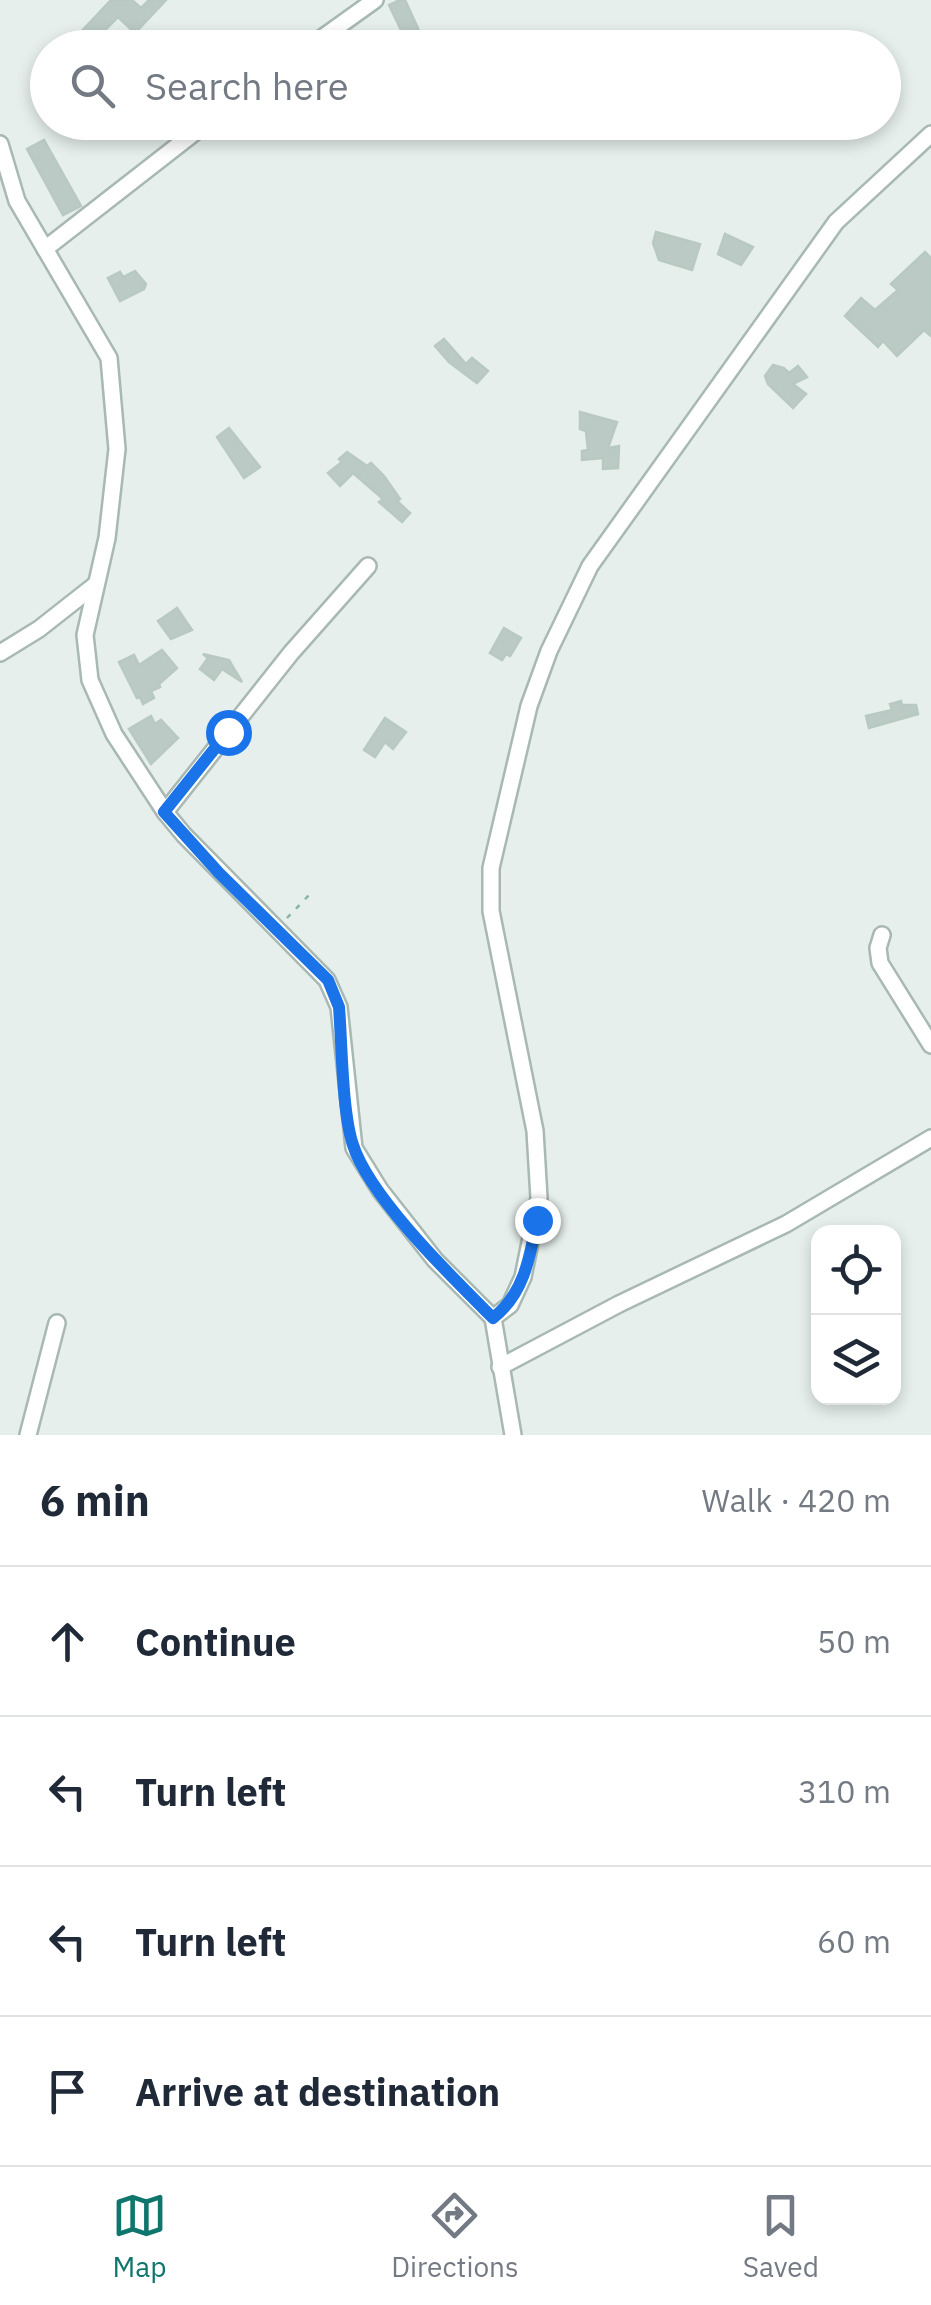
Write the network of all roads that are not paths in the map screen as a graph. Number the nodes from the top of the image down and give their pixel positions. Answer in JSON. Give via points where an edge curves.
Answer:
{"nodes":[{"id":1,"x":375,"y":0,"type":"edge"},
{"id":2,"x":333,"y":30,"type":"edge"},
{"id":3,"x":931,"y":134,"type":"edge"},
{"id":4,"x":185,"y":140,"type":"edge"},
{"id":5,"x":0,"y":144,"type":"edge"},
{"id":6,"x":4,"y":175,"type":"edge"},
{"id":7,"x":45,"y":249,"type":"junction"},
{"id":8,"x":368,"y":566,"type":"dead end"},
{"id":9,"x":96,"y":585,"type":"junction"},
{"id":10,"x":0,"y":652,"type":"edge"},
{"id":11,"x":164,"y":812,"type":"junction"},
{"id":12,"x":882,"y":935,"type":"dead end"},
{"id":13,"x":931,"y":1045,"type":"edge"},
{"id":14,"x":931,"y":1138,"type":"edge"},
{"id":15,"x":493,"y":1318,"type":"junction"},
{"id":16,"x":58,"y":1323,"type":"dead end"},
{"id":17,"x":500,"y":1367,"type":"junction"},
{"id":18,"x":28,"y":1435,"type":"edge"},
{"id":19,"x":512,"y":1435,"type":"edge"}],
"edges":[{"from":1,"to":2,"type":"street"},
{"from":3,"to":15,"type":"street","via":[[836,222],[754,334],[590,566],[542,669],[516,756],[490,889],[535,1131],[539,1198],[524,1277],[510,1305]]},
{"from":4,"to":7,"type":"street"},
{"from":5,"to":6,"type":"street"},
{"from":6,"to":7,"type":"street"},
{"from":7,"to":9,"type":"street","via":[[109,358],[117,449]]},
{"from":8,"to":11,"type":"street"},
{"from":9,"to":10,"type":"street"},
{"from":9,"to":11,"type":"street","via":[[84,636],[90,680],[114,734]]},
{"from":11,"to":15,"type":"street","via":[[328,980],[339,1007],[350,1137],[360,1161],[435,1260]]},
{"from":12,"to":13,"type":"street","via":[[880,963]]},
{"from":14,"to":17,"type":"street","via":[[786,1224]]},
{"from":15,"to":17,"type":"street"},
{"from":16,"to":18,"type":"street"},
{"from":17,"to":19,"type":"street"}]}
